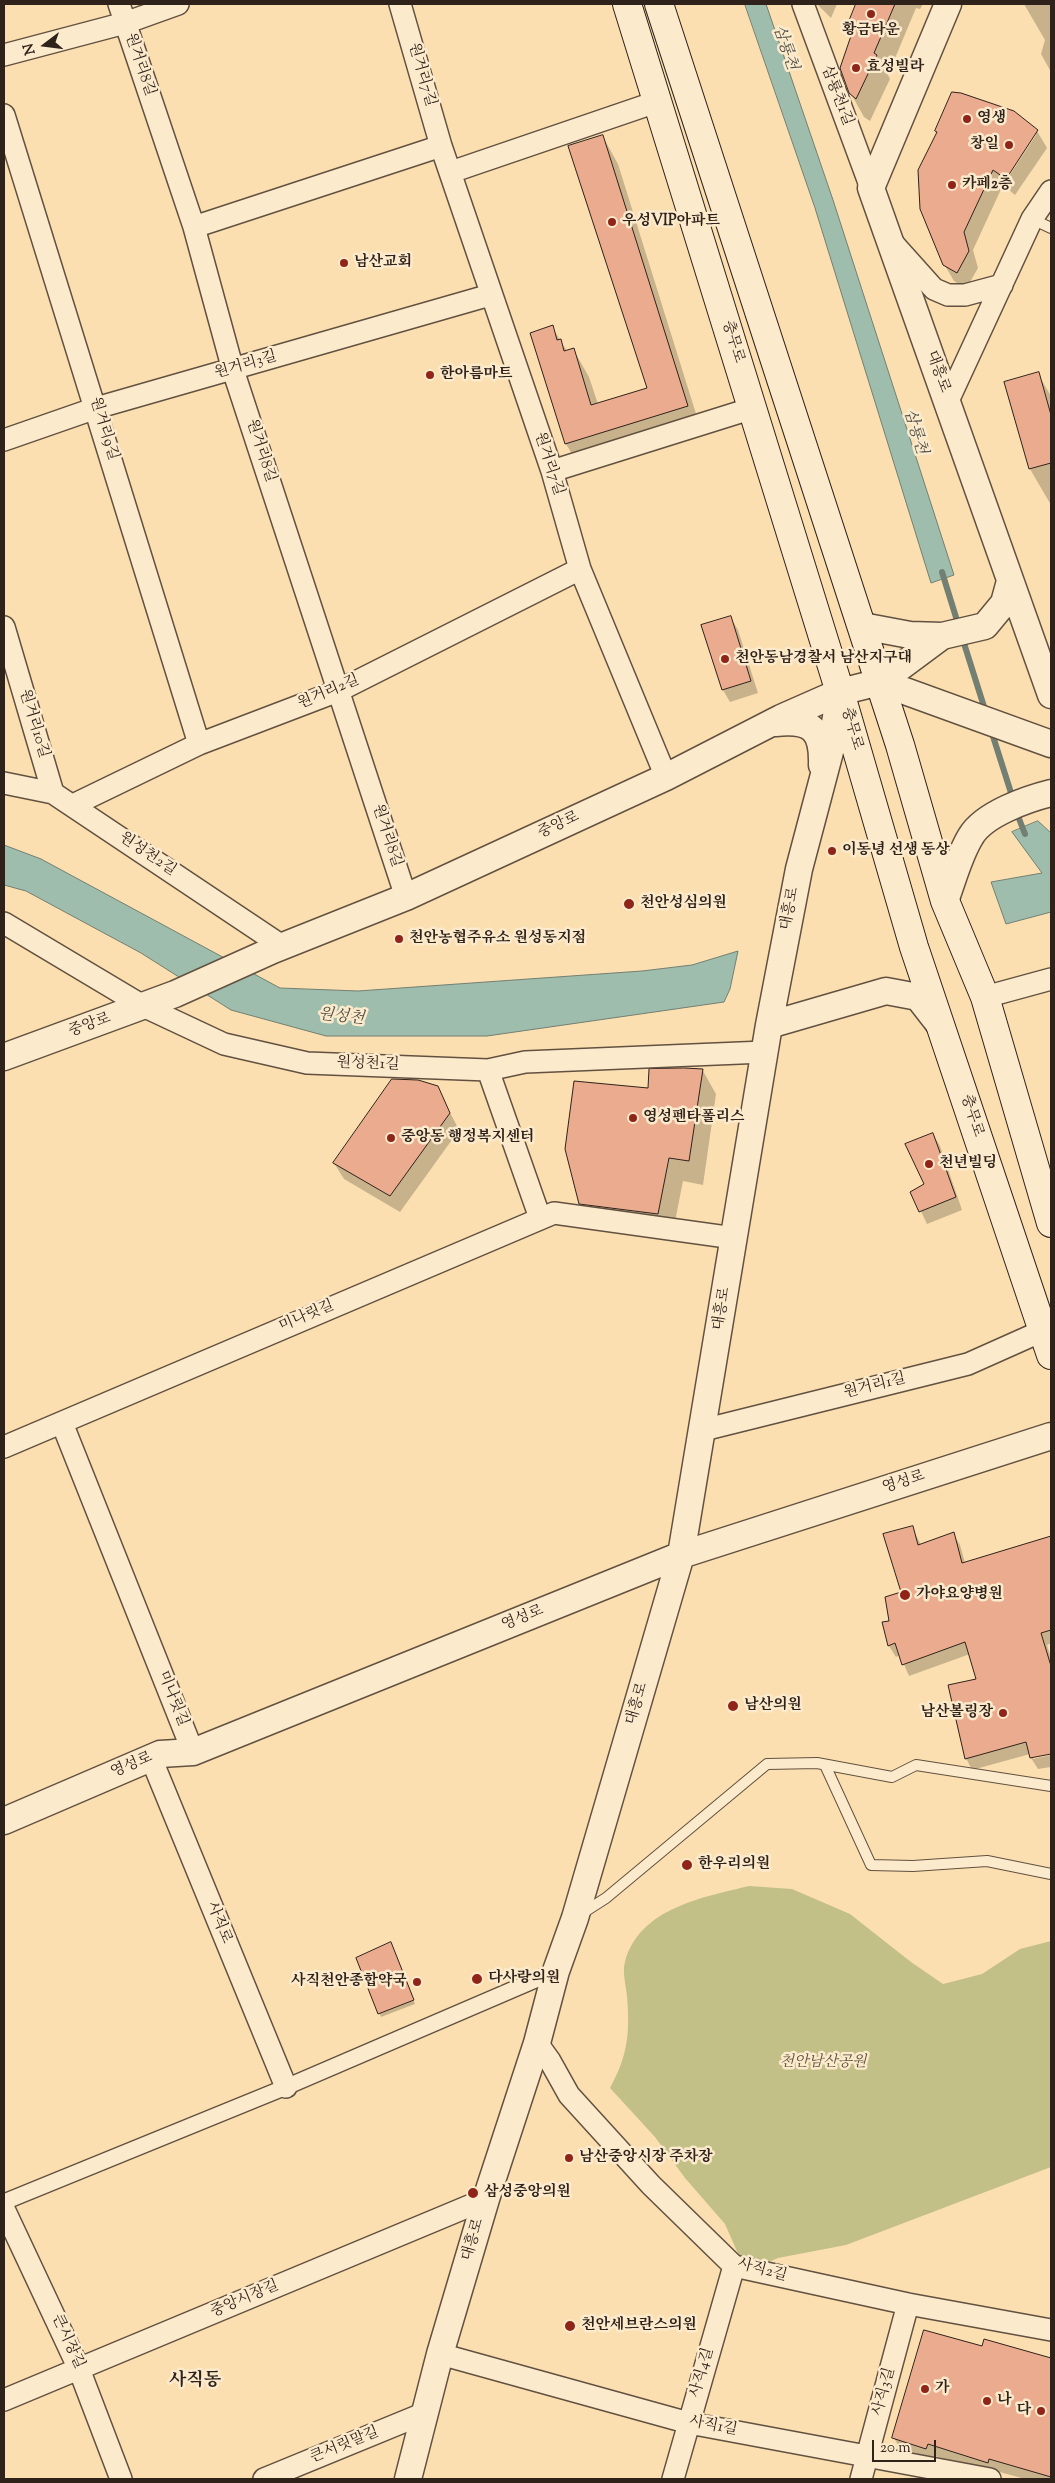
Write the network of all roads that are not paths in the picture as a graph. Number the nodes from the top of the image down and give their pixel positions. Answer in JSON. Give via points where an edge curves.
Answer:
{"nodes":[{"id":1,"x":178,"y":4,"type":"edge"},
{"id":2,"x":400,"y":4,"type":"edge"},
{"id":3,"x":627,"y":4,"type":"edge"},
{"id":4,"x":659,"y":4,"type":"edge"},
{"id":5,"x":803,"y":4,"type":"edge"},
{"id":6,"x":948,"y":4,"type":"edge"},
{"id":7,"x":122,"y":14,"type":"edge"},
{"id":8,"x":4,"y":55,"type":"edge"},
{"id":9,"x":658,"y":101,"type":"junction"},
{"id":10,"x":4,"y":115,"type":"edge"},
{"id":11,"x":441,"y":146,"type":"junction"},
{"id":12,"x":450,"y":172,"type":"junction"},
{"id":13,"x":871,"y":188,"type":"junction"},
{"id":14,"x":1051,"y":191,"type":"edge"},
{"id":15,"x":1032,"y":220,"type":"junction"},
{"id":16,"x":194,"y":227,"type":"junction"},
{"id":17,"x":1051,"y":228,"type":"edge"},
{"id":18,"x":889,"y":239,"type":"junction"},
{"id":19,"x":1002,"y":285,"type":"junction"},
{"id":20,"x":490,"y":295,"type":"junction"},
{"id":21,"x":233,"y":370,"type":"junction"},
{"id":22,"x":948,"y":403,"type":"junction"},
{"id":23,"x":96,"y":408,"type":"junction"},
{"id":24,"x":753,"y":408,"type":"junction"},
{"id":25,"x":4,"y":440,"type":"edge"},
{"id":26,"x":552,"y":471,"type":"junction"},
{"id":27,"x":580,"y":569,"type":"junction"},
{"id":28,"x":1010,"y":581,"type":"junction"},
{"id":29,"x":862,"y":626,"type":"junction"},
{"id":30,"x":4,"y":627,"type":"edge"},
{"id":31,"x":942,"y":636,"type":"junction"},
{"id":32,"x":880,"y":682,"type":"junction"},
{"id":33,"x":338,"y":690,"type":"junction"},
{"id":34,"x":840,"y":692,"type":"junction"},
{"id":35,"x":1051,"y":695,"type":"edge"},
{"id":36,"x":770,"y":724,"type":"junction"},
{"id":37,"x":1047,"y":742,"type":"edge"},
{"id":38,"x":199,"y":744,"type":"junction"},
{"id":39,"x":666,"y":777,"type":"junction"},
{"id":40,"x":821,"y":782,"type":"junction"},
{"id":41,"x":4,"y":783,"type":"edge"},
{"id":42,"x":53,"y":793,"type":"junction"},
{"id":43,"x":1051,"y":794,"type":"edge"},
{"id":44,"x":73,"y":805,"type":"junction"},
{"id":45,"x":406,"y":897,"type":"junction"},
{"id":46,"x":945,"y":901,"type":"junction"},
{"id":47,"x":4,"y":923,"type":"edge"},
{"id":48,"x":278,"y":948,"type":"junction"},
{"id":49,"x":1051,"y":979,"type":"edge"},
{"id":50,"x":985,"y":997,"type":"junction"},
{"id":51,"x":143,"y":1006,"type":"junction"},
{"id":52,"x":769,"y":1025,"type":"junction"},
{"id":53,"x":941,"y":1028,"type":"junction"},
{"id":54,"x":764,"y":1052,"type":"junction"},
{"id":55,"x":4,"y":1057,"type":"edge"},
{"id":56,"x":488,"y":1070,"type":"junction"},
{"id":57,"x":547,"y":1216,"type":"junction"},
{"id":58,"x":1051,"y":1223,"type":"edge"},
{"id":59,"x":734,"y":1238,"type":"junction"},
{"id":60,"x":1047,"y":1343,"type":"edge"},
{"id":61,"x":62,"y":1423,"type":"junction"},
{"id":62,"x":703,"y":1430,"type":"junction"},
{"id":63,"x":1051,"y":1436,"type":"edge"},
{"id":64,"x":4,"y":1447,"type":"edge"},
{"id":65,"x":681,"y":1555,"type":"junction"},
{"id":66,"x":193,"y":1752,"type":"junction"},
{"id":67,"x":151,"y":1758,"type":"junction"},
{"id":68,"x":825,"y":1765,"type":"junction"},
{"id":69,"x":1051,"y":1786,"type":"edge"},
{"id":70,"x":4,"y":1821,"type":"edge"},
{"id":71,"x":1051,"y":1874,"type":"edge"},
{"id":72,"x":575,"y":1918,"type":"junction"},
{"id":73,"x":556,"y":1971,"type":"junction"},
{"id":74,"x":537,"y":2044,"type":"junction"},
{"id":75,"x":286,"y":2087,"type":"junction"},
{"id":76,"x":486,"y":2199,"type":"junction"},
{"id":77,"x":4,"y":2202,"type":"edge"},
{"id":78,"x":4,"y":2209,"type":"edge"},
{"id":79,"x":734,"y":2266,"type":"junction"},
{"id":80,"x":908,"y":2304,"type":"junction"},
{"id":81,"x":1051,"y":2330,"type":"edge"},
{"id":82,"x":440,"y":2354,"type":"junction"},
{"id":83,"x":79,"y":2368,"type":"junction"},
{"id":84,"x":4,"y":2400,"type":"edge"},
{"id":85,"x":425,"y":2413,"type":"junction"},
{"id":86,"x":689,"y":2423,"type":"junction"},
{"id":87,"x":867,"y":2457,"type":"junction"},
{"id":88,"x":121,"y":2479,"type":"edge"},
{"id":89,"x":264,"y":2479,"type":"edge"},
{"id":90,"x":408,"y":2479,"type":"edge"},
{"id":91,"x":673,"y":2479,"type":"edge"},
{"id":92,"x":861,"y":2479,"type":"edge"},
{"id":93,"x":990,"y":2479,"type":"edge"}],
"edges":[{"from":1,"to":7,"type":"street"},
{"from":2,"to":11,"type":"street","name":"원거리7길"},
{"from":3,"to":9,"type":"main road","name":"충무로"},
{"from":4,"to":29,"type":"main road"},
{"from":5,"to":13,"type":"street","name":"삼룡천1길"},
{"from":6,"to":13,"type":"street"},
{"from":7,"to":8,"type":"street"},
{"from":7,"to":16,"type":"street","name":"원거리8길"},
{"from":9,"to":12,"type":"street"},
{"from":9,"to":24,"type":"main road","name":"충무로"},
{"from":10,"to":23,"type":"street","name":"원거리9길"},
{"from":11,"to":12,"type":"street","name":"원거리7길"},
{"from":11,"to":16,"type":"street"},
{"from":12,"to":20,"type":"street","name":"원거리7길"},
{"from":13,"to":18,"type":"street","name":"대흥로"},
{"from":14,"to":15,"type":"street"},
{"from":15,"to":17,"type":"lane"},
{"from":15,"to":19,"type":"street"},
{"from":16,"to":21,"type":"street","name":"원거리8길"},
{"from":18,"to":19,"type":"street","via":[[934,289],[965,295]]},
{"from":18,"to":22,"type":"street","name":"대흥로"},
{"from":19,"to":22,"type":"street"},
{"from":20,"to":21,"type":"street","name":"원거리3길"},
{"from":20,"to":26,"type":"street","name":"원거리7길"},
{"from":21,"to":23,"type":"street","name":"원거리3길"},
{"from":21,"to":33,"type":"street","name":"원거리8길"},
{"from":22,"to":28,"type":"street","name":"대흥로"},
{"from":23,"to":25,"type":"street","name":"원거리3길"},
{"from":23,"to":38,"type":"street","name":"원거리9길"},
{"from":24,"to":26,"type":"street"},
{"from":24,"to":34,"type":"main road","name":"충무로"},
{"from":26,"to":27,"type":"street","name":"원거리7길"},
{"from":27,"to":33,"type":"street","name":"원거리2길"},
{"from":27,"to":39,"type":"street","name":"원거리7길"},
{"from":28,"to":31,"type":"street","via":[[1004,604],[985,626]]},
{"from":28,"to":35,"type":"street","name":"대흥로"},
{"from":29,"to":31,"type":"street","via":[[910,635]]},
{"from":29,"to":32,"type":"main road"},
{"from":30,"to":42,"type":"street","name":"원거리10길"},
{"from":31,"to":32,"type":"street"},
{"from":32,"to":34,"type":"street","name":"중앙로"},
{"from":32,"to":37,"type":"street"},
{"from":32,"to":46,"type":"main road"},
{"from":33,"to":38,"type":"street","name":"원거리2길"},
{"from":33,"to":45,"type":"street","name":"원거리8길"},
{"from":34,"to":36,"type":"street","name":"중앙로"},
{"from":34,"to":40,"type":"street","name":"대흥로","via":[[831,748]]},
{"from":34,"to":53,"type":"main road","name":"충무로","via":[[914,947]]},
{"from":36,"to":39,"type":"street","name":"중앙로"},
{"from":36,"to":40,"type":"street","via":[[806,723],[816,731],[822,747]]},
{"from":38,"to":44,"type":"street","name":"원거리2길"},
{"from":39,"to":45,"type":"street","name":"중앙로"},
{"from":40,"to":52,"type":"street","name":"대흥로","via":[[799,868]]},
{"from":41,"to":42,"type":"street","name":"원성천2길"},
{"from":42,"to":44,"type":"street","name":"원성천2길"},
{"from":43,"to":46,"type":"street","via":[[1025,800],[981,825],[971,836]]},
{"from":44,"to":48,"type":"street","name":"원성천2길"},
{"from":45,"to":48,"type":"street","name":"중앙로"},
{"from":46,"to":50,"type":"main road"},
{"from":47,"to":51,"type":"street","name":"원성천1길"},
{"from":48,"to":51,"type":"street","name":"중앙로"},
{"from":49,"to":50,"type":"street"},
{"from":50,"to":58,"type":"main road"},
{"from":51,"to":55,"type":"street","name":"중앙로"},
{"from":51,"to":56,"type":"street","name":"원성천1길","via":[[224,1044],[307,1063]]},
{"from":52,"to":53,"type":"street","via":[[886,991],[918,997]]},
{"from":52,"to":54,"type":"street","name":"대흥로"},
{"from":53,"to":60,"type":"main road","name":"충무로"},
{"from":54,"to":56,"type":"street","name":"원성천1길","via":[[525,1062]]},
{"from":54,"to":59,"type":"street","name":"대흥로"},
{"from":56,"to":57,"type":"street"},
{"from":57,"to":59,"type":"street"},
{"from":57,"to":61,"type":"street","name":"미나릿길"},
{"from":59,"to":62,"type":"street","name":"대흥로"},
{"from":60,"to":62,"type":"street","name":"원거리1길"},
{"from":61,"to":64,"type":"street","name":"미나릿길"},
{"from":61,"to":66,"type":"street","name":"미나릿길"},
{"from":62,"to":65,"type":"street","name":"대흥로"},
{"from":63,"to":65,"type":"street","name":"영성로"},
{"from":65,"to":66,"type":"street","name":"영성로"},
{"from":65,"to":72,"type":"street","name":"대흥로"},
{"from":66,"to":67,"type":"street","name":"영성로","via":[[160,1754]]},
{"from":67,"to":70,"type":"street","name":"영성로"},
{"from":67,"to":75,"type":"street","name":"사직로"},
{"from":68,"to":69,"type":"lane","via":[[892,1777],[916,1765]]},
{"from":68,"to":71,"type":"lane","via":[[871,1865],[987,1861]]},
{"from":68,"to":72,"type":"lane","via":[[767,1764],[606,1898]]},
{"from":72,"to":73,"type":"street","name":"대흥로"},
{"from":73,"to":74,"type":"street","name":"대흥로"},
{"from":73,"to":75,"type":"street"},
{"from":74,"to":76,"type":"street","name":"대흥로"},
{"from":74,"to":79,"type":"street","name":"사직2길","via":[[569,2095],[651,2185]]},
{"from":75,"to":77,"type":"street"},
{"from":76,"to":82,"type":"street","name":"대흥로"},
{"from":76,"to":83,"type":"street","name":"중앙시장길"},
{"from":78,"to":83,"type":"street","name":"큰시장길"},
{"from":79,"to":80,"type":"street","name":"사직2길"},
{"from":79,"to":86,"type":"street","name":"사직4길"},
{"from":80,"to":81,"type":"street","name":"사직2길"},
{"from":80,"to":87,"type":"street","name":"사직3길"},
{"from":82,"to":85,"type":"street","name":"대흥로"},
{"from":82,"to":86,"type":"street","name":"사직1길"},
{"from":83,"to":84,"type":"street","name":"중앙시장길"},
{"from":83,"to":88,"type":"street","name":"큰시장길"},
{"from":85,"to":89,"type":"street","name":"큰서릿말길"},
{"from":85,"to":90,"type":"street","name":"대흥로"},
{"from":86,"to":87,"type":"street","name":"사직1길"},
{"from":86,"to":91,"type":"street","name":"사직4길"},
{"from":87,"to":92,"type":"street","name":"사직3길"},
{"from":87,"to":93,"type":"street","name":"사직1길"}]}
